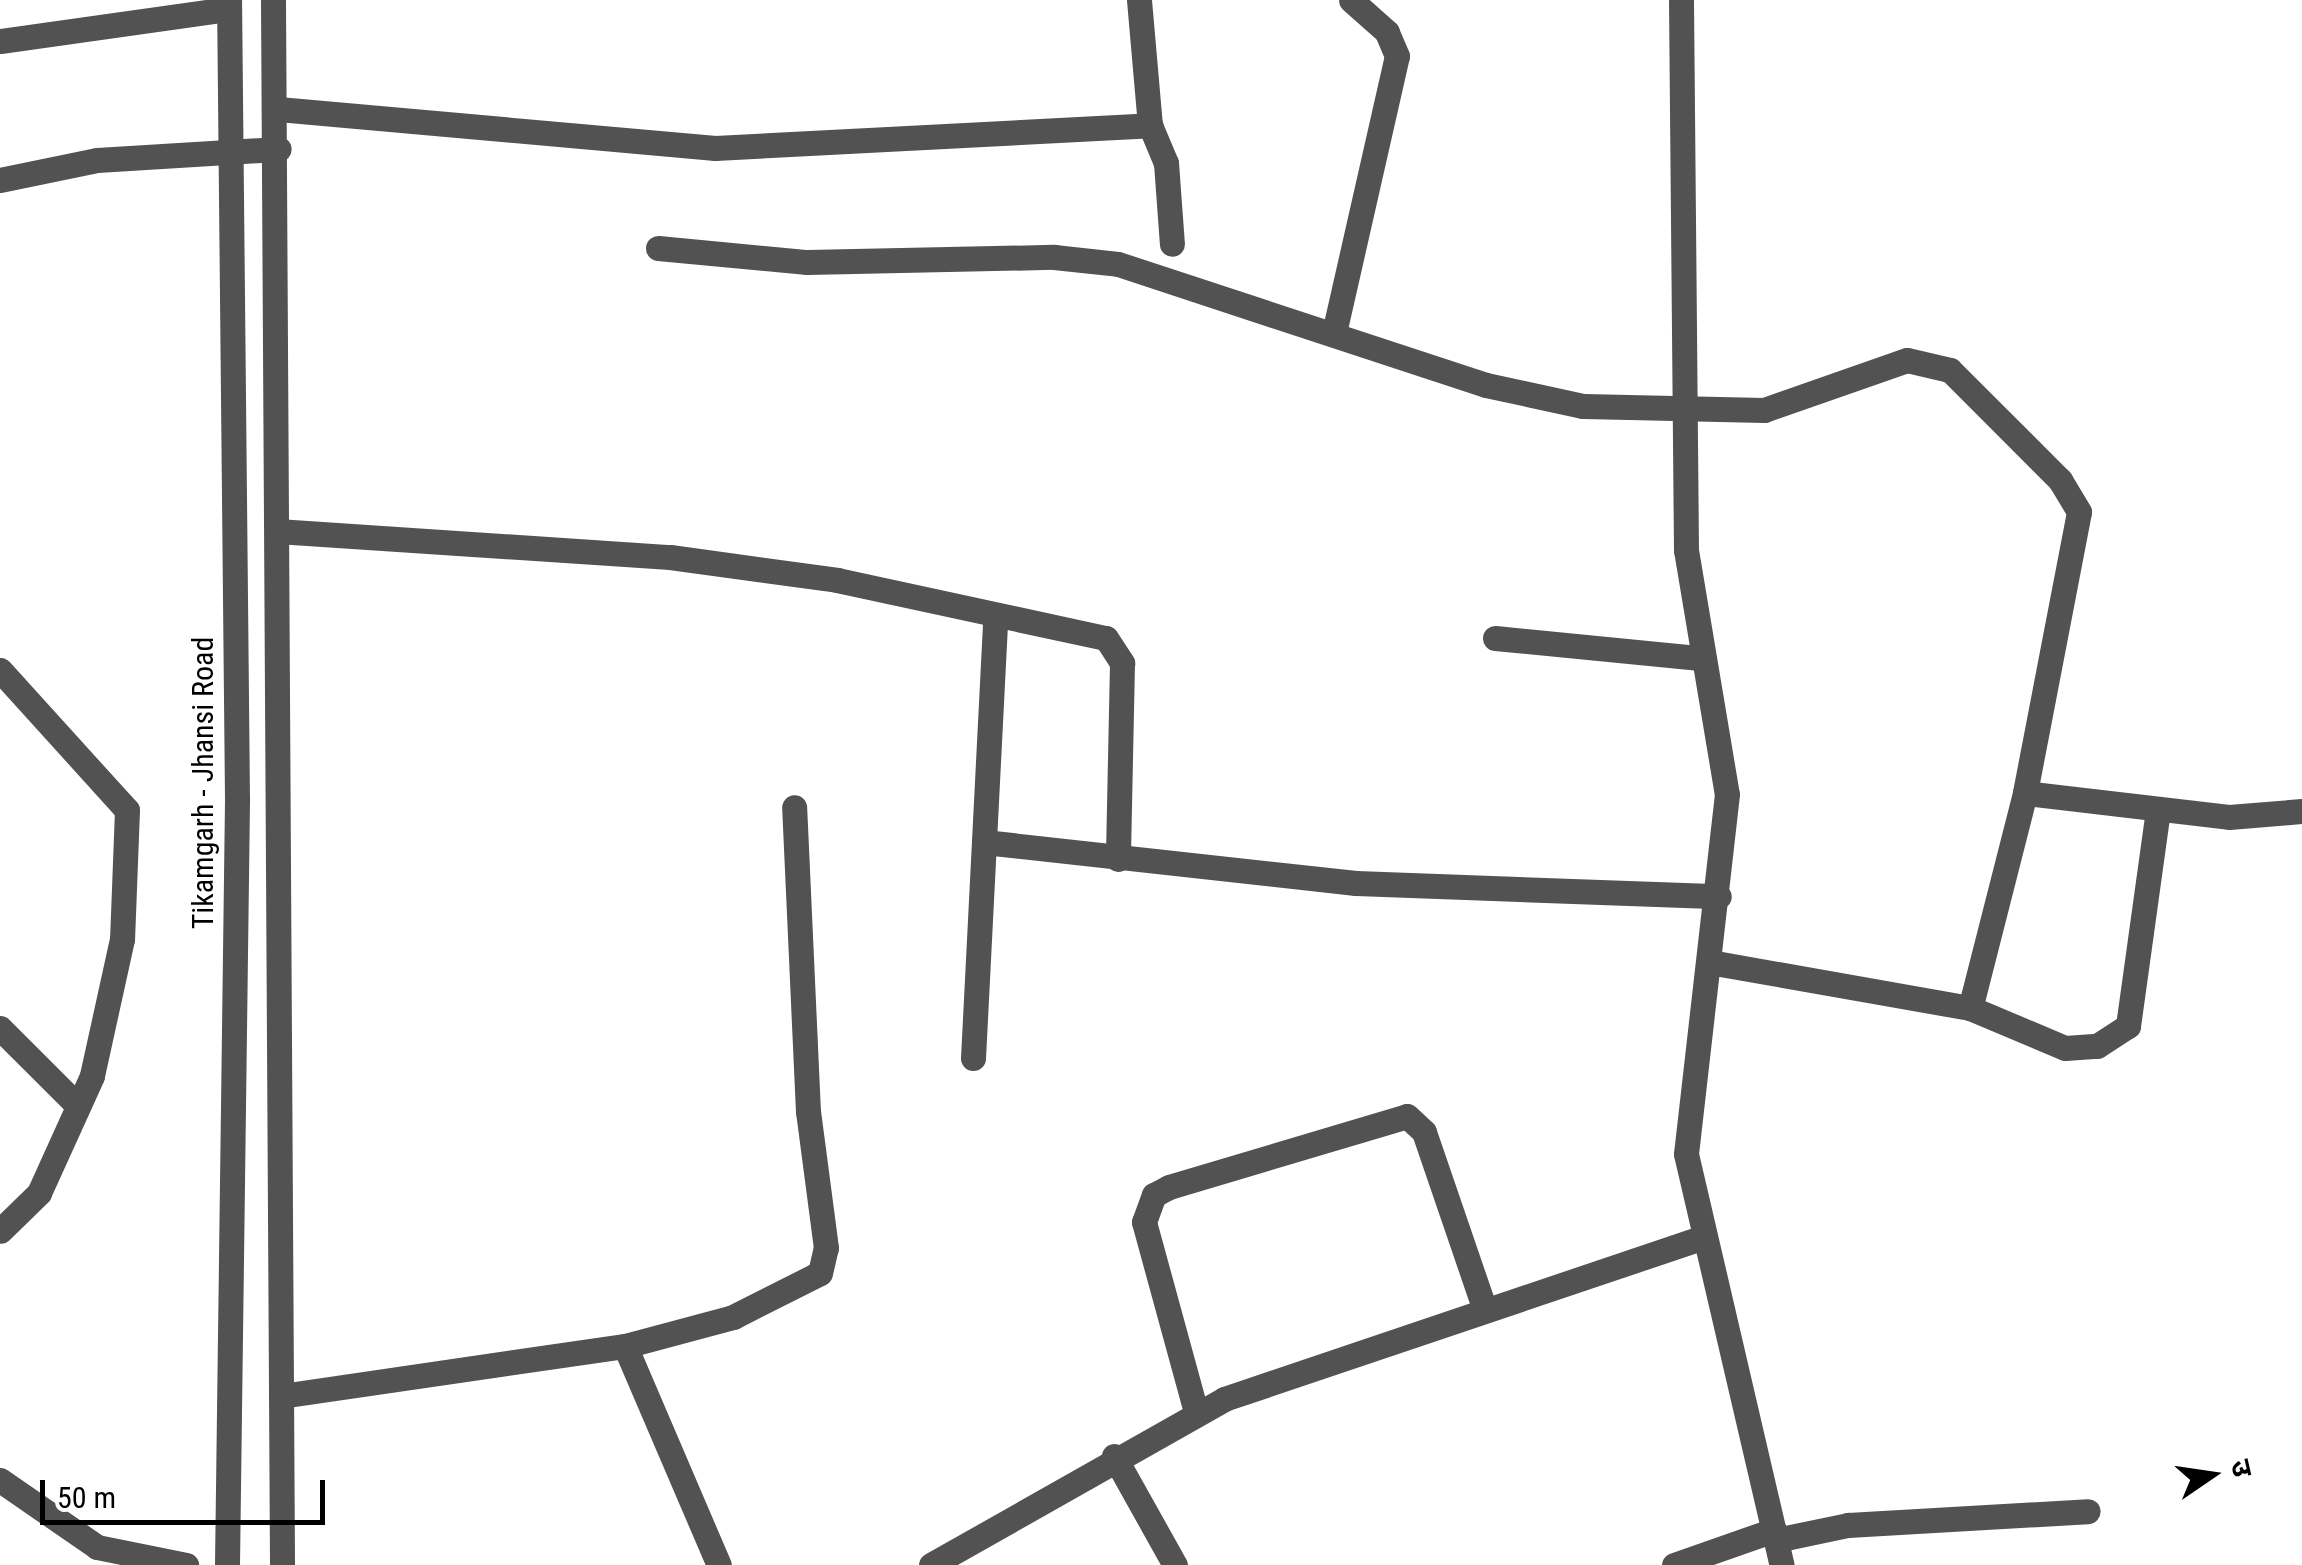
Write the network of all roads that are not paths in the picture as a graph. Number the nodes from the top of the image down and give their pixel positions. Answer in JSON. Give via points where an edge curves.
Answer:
{"nodes":[{"id":1,"x":273,"y":0,"type":"edge"},
{"id":2,"x":1139,"y":0,"type":"edge"},
{"id":3,"x":1351,"y":0,"type":"edge"},
{"id":4,"x":1681,"y":0,"type":"edge"},
{"id":5,"x":229,"y":4,"type":"edge"},
{"id":6,"x":0,"y":42,"type":"edge"},
{"id":7,"x":278,"y":109,"type":"junction"},
{"id":8,"x":1150,"y":125,"type":"junction"},
{"id":9,"x":279,"y":149,"type":"junction"},
{"id":10,"x":231,"y":152,"type":"junction"},
{"id":11,"x":0,"y":180,"type":"edge"},
{"id":12,"x":1172,"y":244,"type":"dead end"},
{"id":13,"x":658,"y":248,"type":"dead end"},
{"id":14,"x":1334,"y":332,"type":"junction"},
{"id":15,"x":1688,"y":414,"type":"junction"},
{"id":16,"x":277,"y":531,"type":"junction"},
{"id":17,"x":995,"y":618,"type":"junction"},
{"id":18,"x":1495,"y":638,"type":"dead end"},
{"id":19,"x":1700,"y":658,"type":"junction"},
{"id":20,"x":0,"y":670,"type":"edge"},
{"id":21,"x":2025,"y":793,"type":"junction"},
{"id":22,"x":794,"y":807,"type":"dead end"},
{"id":23,"x":2158,"y":808,"type":"junction"},
{"id":24,"x":2302,"y":811,"type":"edge"},
{"id":25,"x":984,"y":842,"type":"junction"},
{"id":26,"x":1118,"y":858,"type":"junction"},
{"id":27,"x":1719,"y":896,"type":"junction"},
{"id":28,"x":1710,"y":962,"type":"junction"},
{"id":29,"x":1970,"y":1008,"type":"junction"},
{"id":30,"x":0,"y":1028,"type":"edge"},
{"id":31,"x":973,"y":1058,"type":"dead end"},
{"id":32,"x":78,"y":1106,"type":"junction"},
{"id":33,"x":0,"y":1231,"type":"edge"},
{"id":34,"x":1704,"y":1237,"type":"junction"},
{"id":35,"x":1485,"y":1310,"type":"junction"},
{"id":36,"x":625,"y":1346,"type":"junction"},
{"id":37,"x":281,"y":1396,"type":"junction"},
{"id":38,"x":1196,"y":1412,"type":"junction"},
{"id":39,"x":1114,"y":1456,"type":"junction"},
{"id":40,"x":0,"y":1480,"type":"edge"},
{"id":41,"x":2088,"y":1511,"type":"dead end"},
{"id":42,"x":1777,"y":1545,"type":"edge"},
{"id":43,"x":186,"y":1565,"type":"edge"},
{"id":44,"x":227,"y":1565,"type":"edge"},
{"id":45,"x":282,"y":1565,"type":"edge"},
{"id":46,"x":719,"y":1565,"type":"edge"},
{"id":47,"x":931,"y":1565,"type":"edge"},
{"id":48,"x":1175,"y":1565,"type":"edge"},
{"id":49,"x":1674,"y":1565,"type":"edge"}],
"edges":[{"from":1,"to":7,"type":"street"},
{"from":2,"to":8,"type":"street"},
{"from":3,"to":14,"type":"street","via":[[1398,56]]},
{"from":4,"to":15,"type":"street"},
{"from":5,"to":6,"type":"street"},
{"from":5,"to":10,"type":"street","name":"Tikamgarh - Jhansi Road"},
{"from":7,"to":8,"type":"street","via":[[715,148]]},
{"from":7,"to":9,"type":"street"},
{"from":8,"to":12,"type":"street","via":[[1166,162]]},
{"from":9,"to":10,"type":"street"},
{"from":9,"to":16,"type":"street"},
{"from":10,"to":11,"type":"street","via":[[97,160]]},
{"from":10,"to":44,"type":"street","name":"Tikamgarh - Jhansi Road","via":[[236,799]]},
{"from":13,"to":14,"type":"street","via":[[808,262],[1054,256],[1118,264]]},
{"from":14,"to":15,"type":"street","via":[[1537,399]]},
{"from":15,"to":19,"type":"street","via":[[1686,550]]},
{"from":15,"to":21,"type":"street","via":[[1764,410],[1881,367],[1932,361],[2060,480],[2078,530]]},
{"from":16,"to":17,"type":"street","via":[[670,557],[837,580]]},
{"from":16,"to":37,"type":"street"},
{"from":17,"to":25,"type":"street"},
{"from":17,"to":26,"type":"street","via":[[1106,638],[1119,650]]},
{"from":18,"to":19,"type":"street"},
{"from":19,"to":27,"type":"street","via":[[1727,794]]},
{"from":20,"to":32,"type":"street","via":[[127,810],[122,940]]},
{"from":21,"to":23,"type":"street"},
{"from":21,"to":29,"type":"street"},
{"from":22,"to":36,"type":"street","via":[[826,1264],[809,1282],[732,1317]]},
{"from":23,"to":24,"type":"street","via":[[2229,817]]},
{"from":23,"to":29,"type":"street","via":[[2128,1026],[2098,1046],[2065,1048]]},
{"from":25,"to":26,"type":"street"},
{"from":25,"to":31,"type":"street"},
{"from":26,"to":27,"type":"street","via":[[1522,895]]},
{"from":27,"to":28,"type":"street"},
{"from":28,"to":29,"type":"street"},
{"from":28,"to":34,"type":"street","via":[[1686,1154]]},
{"from":30,"to":32,"type":"street"},
{"from":32,"to":33,"type":"street","via":[[39,1192]]},
{"from":34,"to":35,"type":"street"},
{"from":34,"to":42,"type":"street"},
{"from":35,"to":38,"type":"street"},
{"from":35,"to":38,"type":"street","via":[[1424,1132],[1407,1116],[1169,1188],[1154,1195],[1144,1222]]},
{"from":36,"to":37,"type":"street"},
{"from":36,"to":46,"type":"street"},
{"from":37,"to":45,"type":"street"},
{"from":38,"to":39,"type":"street"},
{"from":39,"to":47,"type":"street"},
{"from":39,"to":48,"type":"street"},
{"from":40,"to":43,"type":"street","via":[[97,1547]]},
{"from":41,"to":42,"type":"street","via":[[1881,1522]]},
{"from":42,"to":49,"type":"street"}]}
